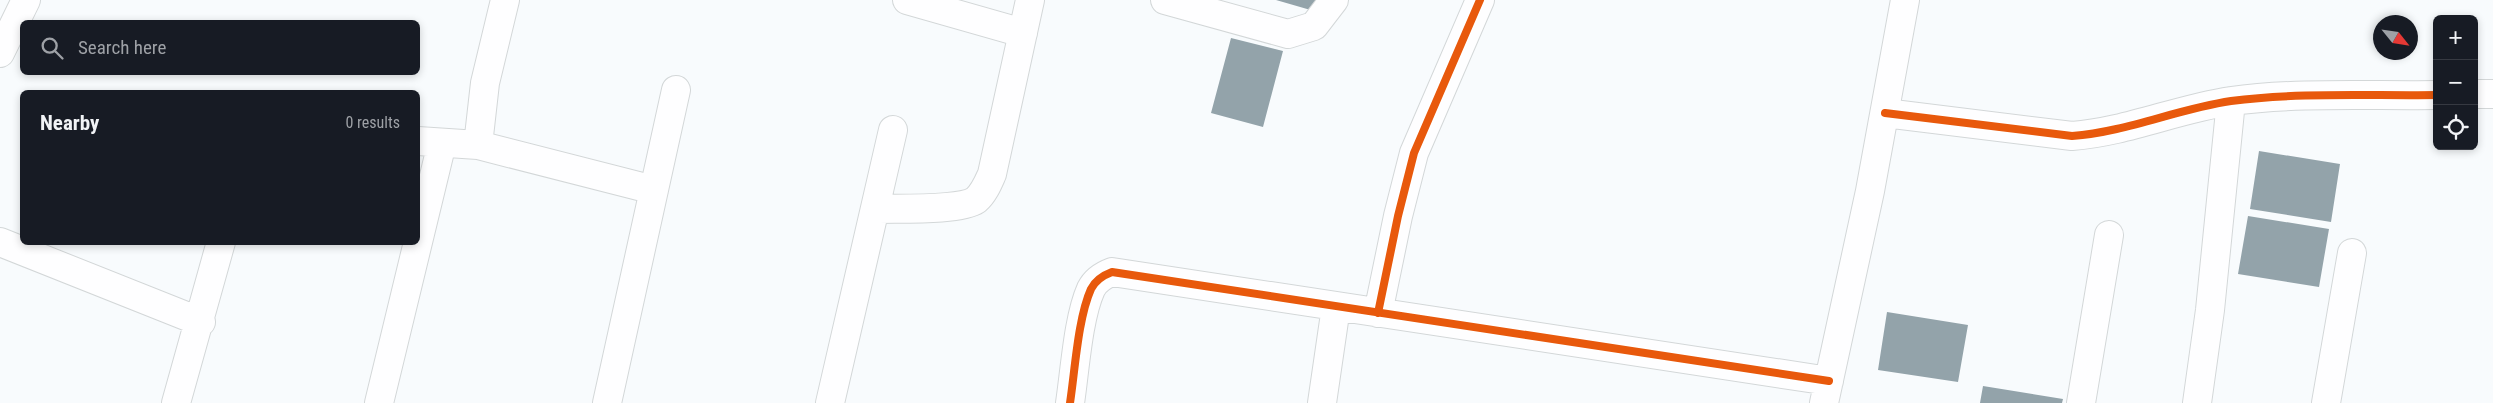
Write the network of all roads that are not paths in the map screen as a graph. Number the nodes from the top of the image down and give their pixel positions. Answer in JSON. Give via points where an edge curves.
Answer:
{"nodes":[{"id":1,"x":504,"y":0,"type":"edge"},
{"id":2,"x":907,"y":0,"type":"edge"},
{"id":3,"x":1030,"y":0,"type":"edge"},
{"id":4,"x":1165,"y":0,"type":"edge"},
{"id":5,"x":1334,"y":0,"type":"edge"},
{"id":6,"x":1480,"y":0,"type":"edge"},
{"id":7,"x":1904,"y":0,"type":"edge"},
{"id":8,"x":24,"y":1,"type":"edge"},
{"id":9,"x":1023,"y":33,"type":"junction"},
{"id":10,"x":0,"y":53,"type":"edge"},
{"id":11,"x":676,"y":90,"type":"dead end"},
{"id":12,"x":2478,"y":94,"type":"edge"},
{"id":13,"x":2493,"y":94,"type":"edge"},
{"id":14,"x":2433,"y":95,"type":"edge"},
{"id":15,"x":2231,"y":101,"type":"junction"},
{"id":16,"x":1885,"y":113,"type":"junction"},
{"id":17,"x":893,"y":130,"type":"dead end"},
{"id":18,"x":430,"y":142,"type":"edge"},
{"id":19,"x":478,"y":146,"type":"junction"},
{"id":20,"x":654,"y":190,"type":"junction"},
{"id":21,"x":420,"y":193,"type":"edge"},
{"id":22,"x":875,"y":209,"type":"junction"},
{"id":23,"x":2109,"y":235,"type":"dead end"},
{"id":24,"x":0,"y":242,"type":"edge"},
{"id":25,"x":220,"y":245,"type":"edge"},
{"id":26,"x":410,"y":245,"type":"edge"},
{"id":27,"x":2352,"y":253,"type":"dead end"},
{"id":28,"x":1336,"y":307,"type":"junction"},
{"id":29,"x":1378,"y":313,"type":"junction"},
{"id":30,"x":201,"y":322,"type":"junction"},
{"id":31,"x":1826,"y":392,"type":"edge"},
{"id":32,"x":176,"y":403,"type":"edge"},
{"id":33,"x":379,"y":403,"type":"edge"},
{"id":34,"x":607,"y":403,"type":"edge"},
{"id":35,"x":830,"y":403,"type":"edge"},
{"id":36,"x":1070,"y":403,"type":"edge"},
{"id":37,"x":1322,"y":403,"type":"edge"},
{"id":38,"x":2080,"y":403,"type":"edge"},
{"id":39,"x":2196,"y":403,"type":"edge"},
{"id":40,"x":2326,"y":403,"type":"edge"}],
"edges":[{"from":1,"to":19,"type":"street","via":[[485,83]]},
{"from":2,"to":9,"type":"street"},
{"from":3,"to":9,"type":"street"},
{"from":4,"to":5,"type":"street","via":[[1288,34],[1314,26]]},
{"from":6,"to":29,"type":"street","via":[[1414,153]]},
{"from":7,"to":16,"type":"street"},
{"from":8,"to":10,"type":"street"},
{"from":9,"to":22,"type":"street","via":[[992,174],[982,194],[974,201],[952,206]]},
{"from":11,"to":20,"type":"street"},
{"from":12,"to":13,"type":"street"},
{"from":14,"to":15,"type":"street"},
{"from":15,"to":16,"type":"street","via":[[2100,134],[2072,136]]},
{"from":15,"to":39,"type":"street","via":[[2210,310]]},
{"from":16,"to":31,"type":"street"},
{"from":17,"to":22,"type":"street"},
{"from":18,"to":19,"type":"street"},
{"from":18,"to":21,"type":"street"},
{"from":19,"to":20,"type":"street"},
{"from":20,"to":34,"type":"street"},
{"from":22,"to":35,"type":"street"},
{"from":23,"to":38,"type":"street"},
{"from":24,"to":30,"type":"street"},
{"from":25,"to":30,"type":"street"},
{"from":26,"to":33,"type":"street"},
{"from":27,"to":40,"type":"street"},
{"from":28,"to":29,"type":"street"},
{"from":28,"to":36,"type":"street","via":[[1112,272],[1092,287],[1084,310]]},
{"from":28,"to":37,"type":"street"},
{"from":29,"to":31,"type":"street"},
{"from":30,"to":32,"type":"street"}]}
